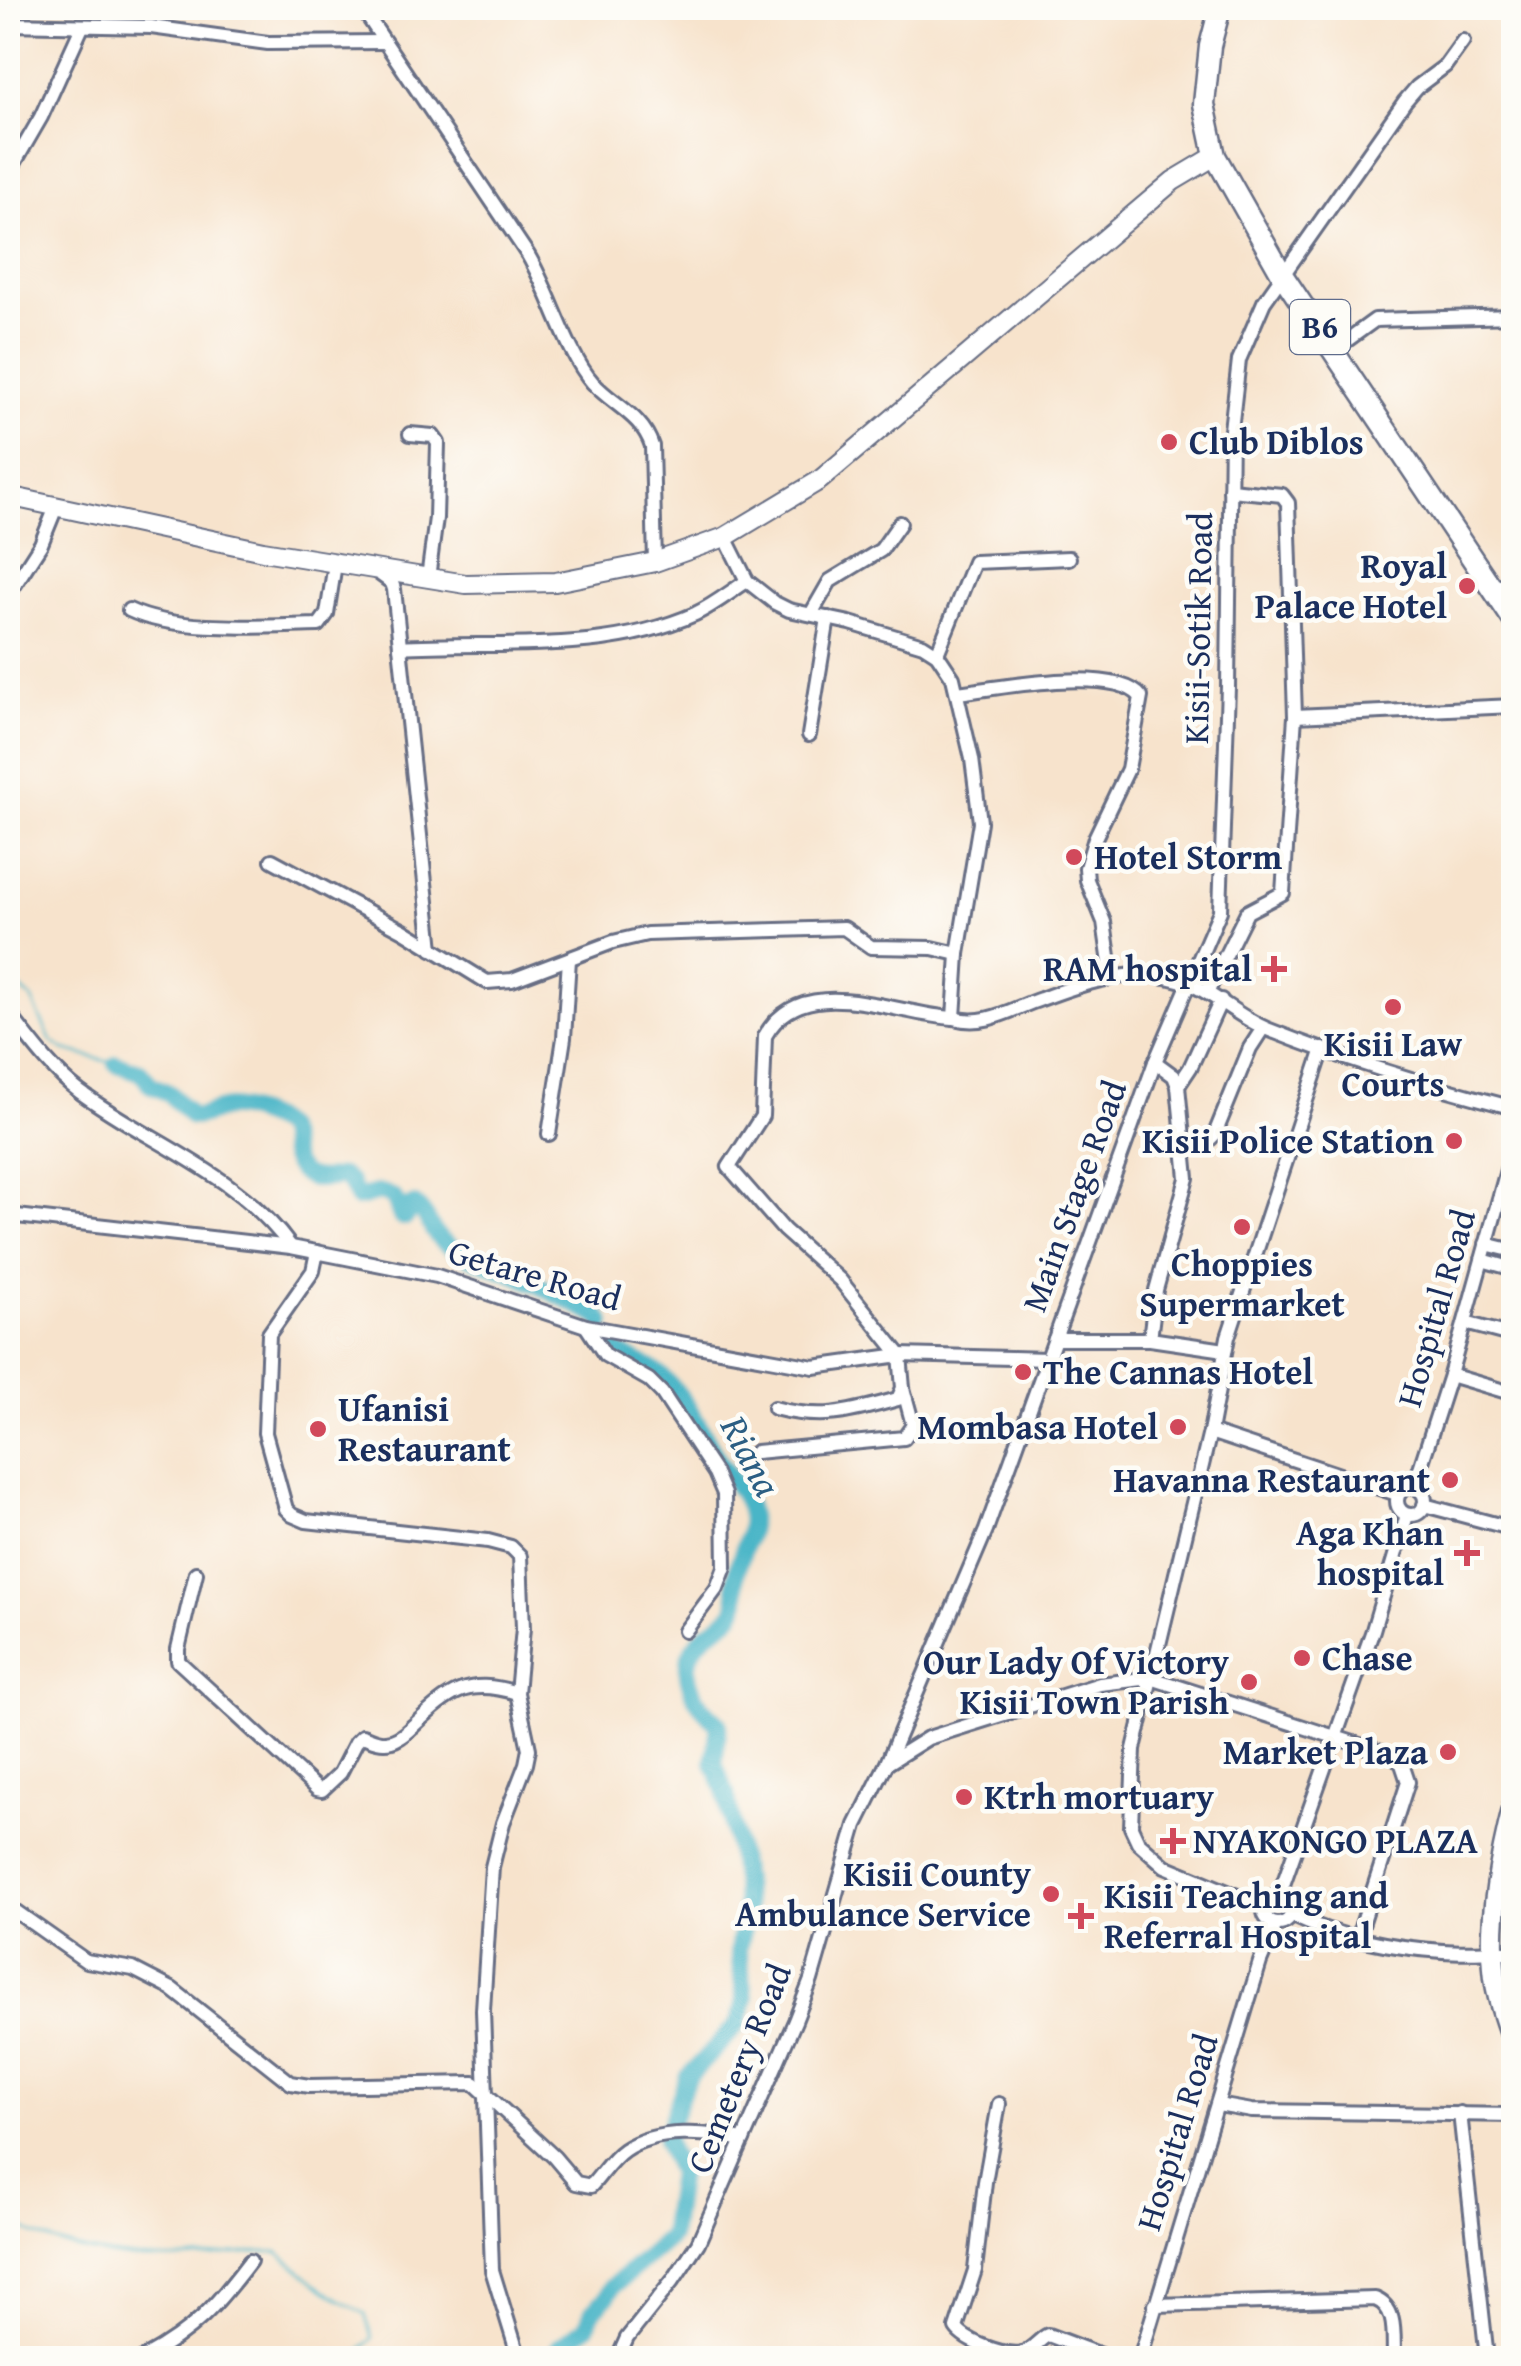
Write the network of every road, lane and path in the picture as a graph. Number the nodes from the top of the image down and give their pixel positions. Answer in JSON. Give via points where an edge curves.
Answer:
{"nodes":[{"id":1,"x":362,"y":8,"type":"edge"},
{"id":2,"x":1220,"y":8,"type":"edge"},
{"id":3,"x":8,"y":24,"type":"edge"},
{"id":4,"x":82,"y":26,"type":"junction"},
{"id":5,"x":1463,"y":40,"type":"dead end"},
{"id":6,"x":384,"y":42,"type":"junction"},
{"id":7,"x":1215,"y":156,"type":"junction"},
{"id":8,"x":8,"y":174,"type":"edge"},
{"id":9,"x":1283,"y":276,"type":"junction"},
{"id":10,"x":1514,"y":316,"type":"edge"},
{"id":11,"x":1335,"y":349,"type":"junction"},
{"id":12,"x":410,"y":434,"type":"dead end"},
{"id":13,"x":1230,"y":490,"type":"junction"},
{"id":14,"x":8,"y":496,"type":"edge"},
{"id":15,"x":56,"y":507,"type":"junction"},
{"id":16,"x":900,"y":523,"type":"dead end"},
{"id":17,"x":725,"y":537,"type":"junction"},
{"id":18,"x":1069,"y":558,"type":"dead end"},
{"id":19,"x":655,"y":562,"type":"junction"},
{"id":20,"x":335,"y":564,"type":"junction"},
{"id":21,"x":375,"y":571,"type":"junction"},
{"id":22,"x":428,"y":578,"type":"junction"},
{"id":23,"x":747,"y":581,"type":"junction"},
{"id":24,"x":1514,"y":581,"type":"edge"},
{"id":25,"x":1492,"y":588,"type":"junction"},
{"id":26,"x":8,"y":595,"type":"edge"},
{"id":27,"x":129,"y":610,"type":"dead end"},
{"id":28,"x":812,"y":614,"type":"junction"},
{"id":29,"x":828,"y":618,"type":"junction"},
{"id":30,"x":1514,"y":621,"type":"edge"},
{"id":31,"x":400,"y":647,"type":"junction"},
{"id":32,"x":937,"y":654,"type":"junction"},
{"id":33,"x":958,"y":693,"type":"junction"},
{"id":34,"x":1514,"y":706,"type":"edge"},
{"id":35,"x":1295,"y":716,"type":"junction"},
{"id":36,"x":808,"y":735,"type":"dead end"},
{"id":37,"x":272,"y":860,"type":"dead end"},
{"id":38,"x":432,"y":949,"type":"junction"},
{"id":39,"x":958,"y":954,"type":"junction"},
{"id":40,"x":569,"y":959,"type":"junction"},
{"id":41,"x":1112,"y":977,"type":"junction"},
{"id":42,"x":1189,"y":986,"type":"junction"},
{"id":43,"x":1208,"y":991,"type":"junction"},
{"id":44,"x":1221,"y":1000,"type":"junction"},
{"id":45,"x":8,"y":1012,"type":"edge"},
{"id":46,"x":954,"y":1018,"type":"junction"},
{"id":47,"x":1263,"y":1028,"type":"junction"},
{"id":48,"x":1323,"y":1049,"type":"junction"},
{"id":49,"x":1155,"y":1062,"type":"junction"},
{"id":50,"x":1178,"y":1086,"type":"junction"},
{"id":51,"x":1514,"y":1108,"type":"edge"},
{"id":52,"x":549,"y":1134,"type":"dead end"},
{"id":53,"x":1185,"y":1144,"type":"junction"},
{"id":54,"x":1514,"y":1145,"type":"edge"},
{"id":55,"x":8,"y":1215,"type":"edge"},
{"id":56,"x":1486,"y":1244,"type":"junction"},
{"id":57,"x":291,"y":1247,"type":"junction"},
{"id":58,"x":1514,"y":1251,"type":"edge"},
{"id":59,"x":317,"y":1252,"type":"junction"},
{"id":60,"x":1482,"y":1260,"type":"junction"},
{"id":61,"x":1514,"y":1269,"type":"edge"},
{"id":62,"x":1465,"y":1323,"type":"junction"},
{"id":63,"x":586,"y":1326,"type":"junction"},
{"id":64,"x":1514,"y":1336,"type":"edge"},
{"id":65,"x":1150,"y":1339,"type":"junction"},
{"id":66,"x":1055,"y":1340,"type":"junction"},
{"id":67,"x":1225,"y":1350,"type":"junction"},
{"id":68,"x":900,"y":1355,"type":"junction"},
{"id":69,"x":1046,"y":1359,"type":"junction"},
{"id":70,"x":1450,"y":1375,"type":"junction"},
{"id":71,"x":904,"y":1388,"type":"junction"},
{"id":72,"x":1514,"y":1394,"type":"edge"},
{"id":73,"x":774,"y":1408,"type":"dead end"},
{"id":74,"x":1210,"y":1432,"type":"junction"},
{"id":75,"x":756,"y":1452,"type":"dead end"},
{"id":76,"x":1414,"y":1487,"type":"junction"},
{"id":77,"x":1398,"y":1494,"type":"junction"},
{"id":78,"x":1424,"y":1505,"type":"junction"},
{"id":79,"x":1407,"y":1515,"type":"junction"},
{"id":80,"x":1514,"y":1529,"type":"edge"},
{"id":81,"x":196,"y":1573,"type":"dead end"},
{"id":82,"x":685,"y":1632,"type":"dead end"},
{"id":83,"x":1151,"y":1678,"type":"junction"},
{"id":84,"x":517,"y":1693,"type":"junction"},
{"id":85,"x":1337,"y":1737,"type":"junction"},
{"id":86,"x":888,"y":1763,"type":"junction"},
{"id":87,"x":1514,"y":1805,"type":"edge"},
{"id":88,"x":1279,"y":1896,"type":"junction"},
{"id":89,"x":8,"y":1906,"type":"edge"},
{"id":90,"x":1264,"y":1906,"type":"junction"},
{"id":91,"x":1291,"y":1915,"type":"junction"},
{"id":92,"x":1276,"y":1924,"type":"junction"},
{"id":93,"x":1358,"y":1937,"type":"junction"},
{"id":94,"x":1504,"y":1952,"type":"edge"},
{"id":95,"x":1514,"y":2044,"type":"edge"},
{"id":96,"x":483,"y":2089,"type":"junction"},
{"id":97,"x":998,"y":2104,"type":"dead end"},
{"id":98,"x":1218,"y":2106,"type":"junction"},
{"id":99,"x":1460,"y":2113,"type":"junction"},
{"id":100,"x":1514,"y":2114,"type":"edge"},
{"id":101,"x":743,"y":2140,"type":"junction"},
{"id":102,"x":250,"y":2261,"type":"dead end"},
{"id":103,"x":1155,"y":2305,"type":"junction"},
{"id":104,"x":144,"y":2358,"type":"edge"},
{"id":105,"x":519,"y":2358,"type":"edge"},
{"id":106,"x":618,"y":2358,"type":"edge"},
{"id":107,"x":1108,"y":2358,"type":"edge"},
{"id":108,"x":1140,"y":2358,"type":"edge"},
{"id":109,"x":1394,"y":2358,"type":"edge"},
{"id":110,"x":1487,"y":2358,"type":"edge"}],
"edges":[{"from":1,"to":6,"type":"street"},
{"from":2,"to":7,"type":"highway","number":"B6","via":[[1204,104]]},
{"from":3,"to":4,"type":"street"},
{"from":4,"to":6,"type":"street","via":[[151,27],[268,43]]},
{"from":4,"to":8,"type":"street"},
{"from":5,"to":9,"type":"street","name":"Kisii-Sotik Road","via":[[1445,66],[1417,86]]},
{"from":6,"to":19,"type":"street","via":[[528,255],[589,378],[646,429]]},
{"from":7,"to":9,"type":"highway","number":"B6"},
{"from":7,"to":17,"type":"main road","via":[[1173,181],[820,480]]},
{"from":9,"to":11,"type":"highway","number":"B6"},
{"from":9,"to":13,"type":"street","name":"Kisii-Sotik Road","via":[[1253,322],[1239,360]]},
{"from":10,"to":11,"type":"street","via":[[1375,320]]},
{"from":11,"to":25,"type":"highway","number":"B6"},
{"from":12,"to":22,"type":"street","via":[[433,436],[438,443]]},
{"from":13,"to":35,"type":"street","via":[[1282,495],[1288,503]]},
{"from":13,"to":42,"type":"street","name":"Kisii-Sotik Road","via":[[1220,911]]},
{"from":14,"to":15,"type":"main road"},
{"from":15,"to":20,"type":"main road"},
{"from":15,"to":26,"type":"street"},
{"from":16,"to":28,"type":"street","via":[[880,550],[830,581]]},
{"from":17,"to":19,"type":"main road"},
{"from":17,"to":23,"type":"street"},
{"from":18,"to":32,"type":"street","via":[[974,562]]},
{"from":19,"to":22,"type":"main road","via":[[541,583]]},
{"from":20,"to":21,"type":"main road"},
{"from":20,"to":27,"type":"street","via":[[319,625],[196,624]]},
{"from":21,"to":22,"type":"main road"},
{"from":21,"to":31,"type":"street","via":[[392,583]]},
{"from":23,"to":28,"type":"street","via":[[774,603]]},
{"from":23,"to":31,"type":"street","via":[[698,613],[638,632],[553,644]]},
{"from":24,"to":25,"type":"street"},
{"from":25,"to":30,"type":"highway","number":"B6"},
{"from":28,"to":29,"type":"street"},
{"from":29,"to":32,"type":"street"},
{"from":29,"to":36,"type":"street"},
{"from":31,"to":38,"type":"street"},
{"from":32,"to":33,"type":"street"},
{"from":33,"to":39,"type":"street","via":[[980,822]]},
{"from":33,"to":41,"type":"street","via":[[1084,680],[1141,696],[1128,769],[1086,868]]},
{"from":34,"to":35,"type":"street"},
{"from":35,"to":43,"type":"street","via":[[1283,892],[1247,912]]},
{"from":37,"to":38,"type":"street"},
{"from":38,"to":40,"type":"street","via":[[476,977],[500,983]]},
{"from":39,"to":40,"type":"street","via":[[871,947],[844,928],[786,928],[647,934]]},
{"from":39,"to":46,"type":"street"},
{"from":40,"to":52,"type":"street"},
{"from":41,"to":42,"type":"street","via":[[1165,976]]},
{"from":41,"to":46,"type":"street","via":[[987,1020]]},
{"from":42,"to":43,"type":"street"},
{"from":42,"to":49,"type":"street","name":"Main Stage Road"},
{"from":43,"to":44,"type":"street"},
{"from":44,"to":47,"type":"street"},
{"from":44,"to":50,"type":"street"},
{"from":45,"to":57,"type":"street","via":[[64,1079],[231,1187]]},
{"from":46,"to":68,"type":"street","via":[[824,998],[790,1008],[764,1036],[762,1116],[730,1163]]},
{"from":47,"to":48,"type":"street"},
{"from":47,"to":53,"type":"street","via":[[1215,1134],[1205,1144]]},
{"from":48,"to":51,"type":"street"},
{"from":48,"to":67,"type":"street"},
{"from":49,"to":50,"type":"street"},
{"from":49,"to":66,"type":"street","name":"Main Stage Road"},
{"from":50,"to":53,"type":"street"},
{"from":53,"to":65,"type":"street","via":[[1187,1178],[1156,1290]]},
{"from":54,"to":56,"type":"street","name":"Hospital Road"},
{"from":55,"to":57,"type":"street","name":"Getare Road"},
{"from":56,"to":58,"type":"street"},
{"from":56,"to":60,"type":"street","name":"Hospital Road"},
{"from":57,"to":59,"type":"street","name":"Getare Road"},
{"from":59,"to":63,"type":"street","name":"Getare Road","via":[[438,1276]]},
{"from":59,"to":84,"type":"street","via":[[313,1272],[269,1334],[266,1434],[286,1509],[306,1521],[488,1541],[516,1550],[523,1628]]},
{"from":60,"to":61,"type":"street"},
{"from":60,"to":62,"type":"street","name":"Hospital Road"},
{"from":62,"to":64,"type":"street"},
{"from":62,"to":70,"type":"street","name":"Hospital Road"},
{"from":63,"to":68,"type":"street","name":"Getare Road","via":[[814,1366]]},
{"from":63,"to":82,"type":"street","via":[[605,1355],[662,1393],[724,1494],[725,1567]]},
{"from":65,"to":66,"type":"street"},
{"from":65,"to":67,"type":"street"},
{"from":66,"to":69,"type":"street","name":"Main Stage Road"},
{"from":67,"to":74,"type":"street"},
{"from":68,"to":69,"type":"street","name":"Getare Road"},
{"from":68,"to":71,"type":"street"},
{"from":69,"to":86,"type":"street","name":"Main Stage Road","via":[[986,1530]]},
{"from":70,"to":72,"type":"street"},
{"from":70,"to":76,"type":"street","name":"Hospital Road"},
{"from":71,"to":73,"type":"street","via":[[898,1399],[823,1416]]},
{"from":71,"to":75,"type":"street","via":[[912,1425],[904,1438]]},
{"from":74,"to":77,"type":"street"},
{"from":74,"to":83,"type":"street"},
{"from":76,"to":77,"type":"street"},
{"from":76,"to":78,"type":"street"},
{"from":77,"to":79,"type":"street","via":[[1397,1507]]},
{"from":78,"to":79,"type":"street"},
{"from":78,"to":80,"type":"street"},
{"from":79,"to":85,"type":"street"},
{"from":81,"to":84,"type":"street","via":[[178,1661],[317,1789],[331,1784],[362,1736],[384,1743],[397,1739],[452,1692],[488,1686]]},
{"from":83,"to":85,"type":"street"},
{"from":83,"to":86,"type":"street","via":[[1100,1684],[928,1738]]},
{"from":83,"to":90,"type":"street","via":[[1134,1748],[1132,1827],[1138,1842],[1165,1866]]},
{"from":84,"to":96,"type":"street","via":[[529,1749],[492,1867]]},
{"from":85,"to":88,"type":"street"},
{"from":85,"to":93,"type":"street","via":[[1394,1756],[1408,1782]]},
{"from":86,"to":101,"type":"street","name":"Cemetery Road","via":[[856,1825],[811,1980]]},
{"from":87,"to":94,"type":"highway","via":[[1504,1843]]},
{"from":88,"to":90,"type":"street"},
{"from":88,"to":91,"type":"street","via":[[1290,1902]]},
{"from":89,"to":96,"type":"street","via":[[86,1961],[133,1968],[172,1989],[292,2083],[468,2082]]},
{"from":90,"to":92,"type":"street"},
{"from":91,"to":92,"type":"street"},
{"from":91,"to":93,"type":"street"},
{"from":92,"to":98,"type":"street","name":"Hospital Road"},
{"from":93,"to":94,"type":"street","via":[[1433,1950]]},
{"from":94,"to":95,"type":"highway","via":[[1497,1986]]},
{"from":96,"to":101,"type":"street","via":[[584,2186],[592,2186],[635,2144],[692,2134]]},
{"from":96,"to":105,"type":"street","via":[[492,2270]]},
{"from":97,"to":107,"type":"street","via":[[976,2270],[956,2328],[1003,2351],[1027,2351],[1048,2336]]},
{"from":98,"to":99,"type":"street","via":[[1252,2112]]},
{"from":98,"to":103,"type":"street","name":"Hospital Road"},
{"from":99,"to":100,"type":"street"},
{"from":99,"to":110,"type":"street"},
{"from":101,"to":106,"type":"street","name":"Cemetery Road","via":[[698,2242]]},
{"from":102,"to":104,"type":"street","via":[[220,2304]]},
{"from":103,"to":108,"type":"street","name":"Hospital Road"},
{"from":103,"to":109,"type":"street","via":[[1375,2299],[1391,2310]]}]}
